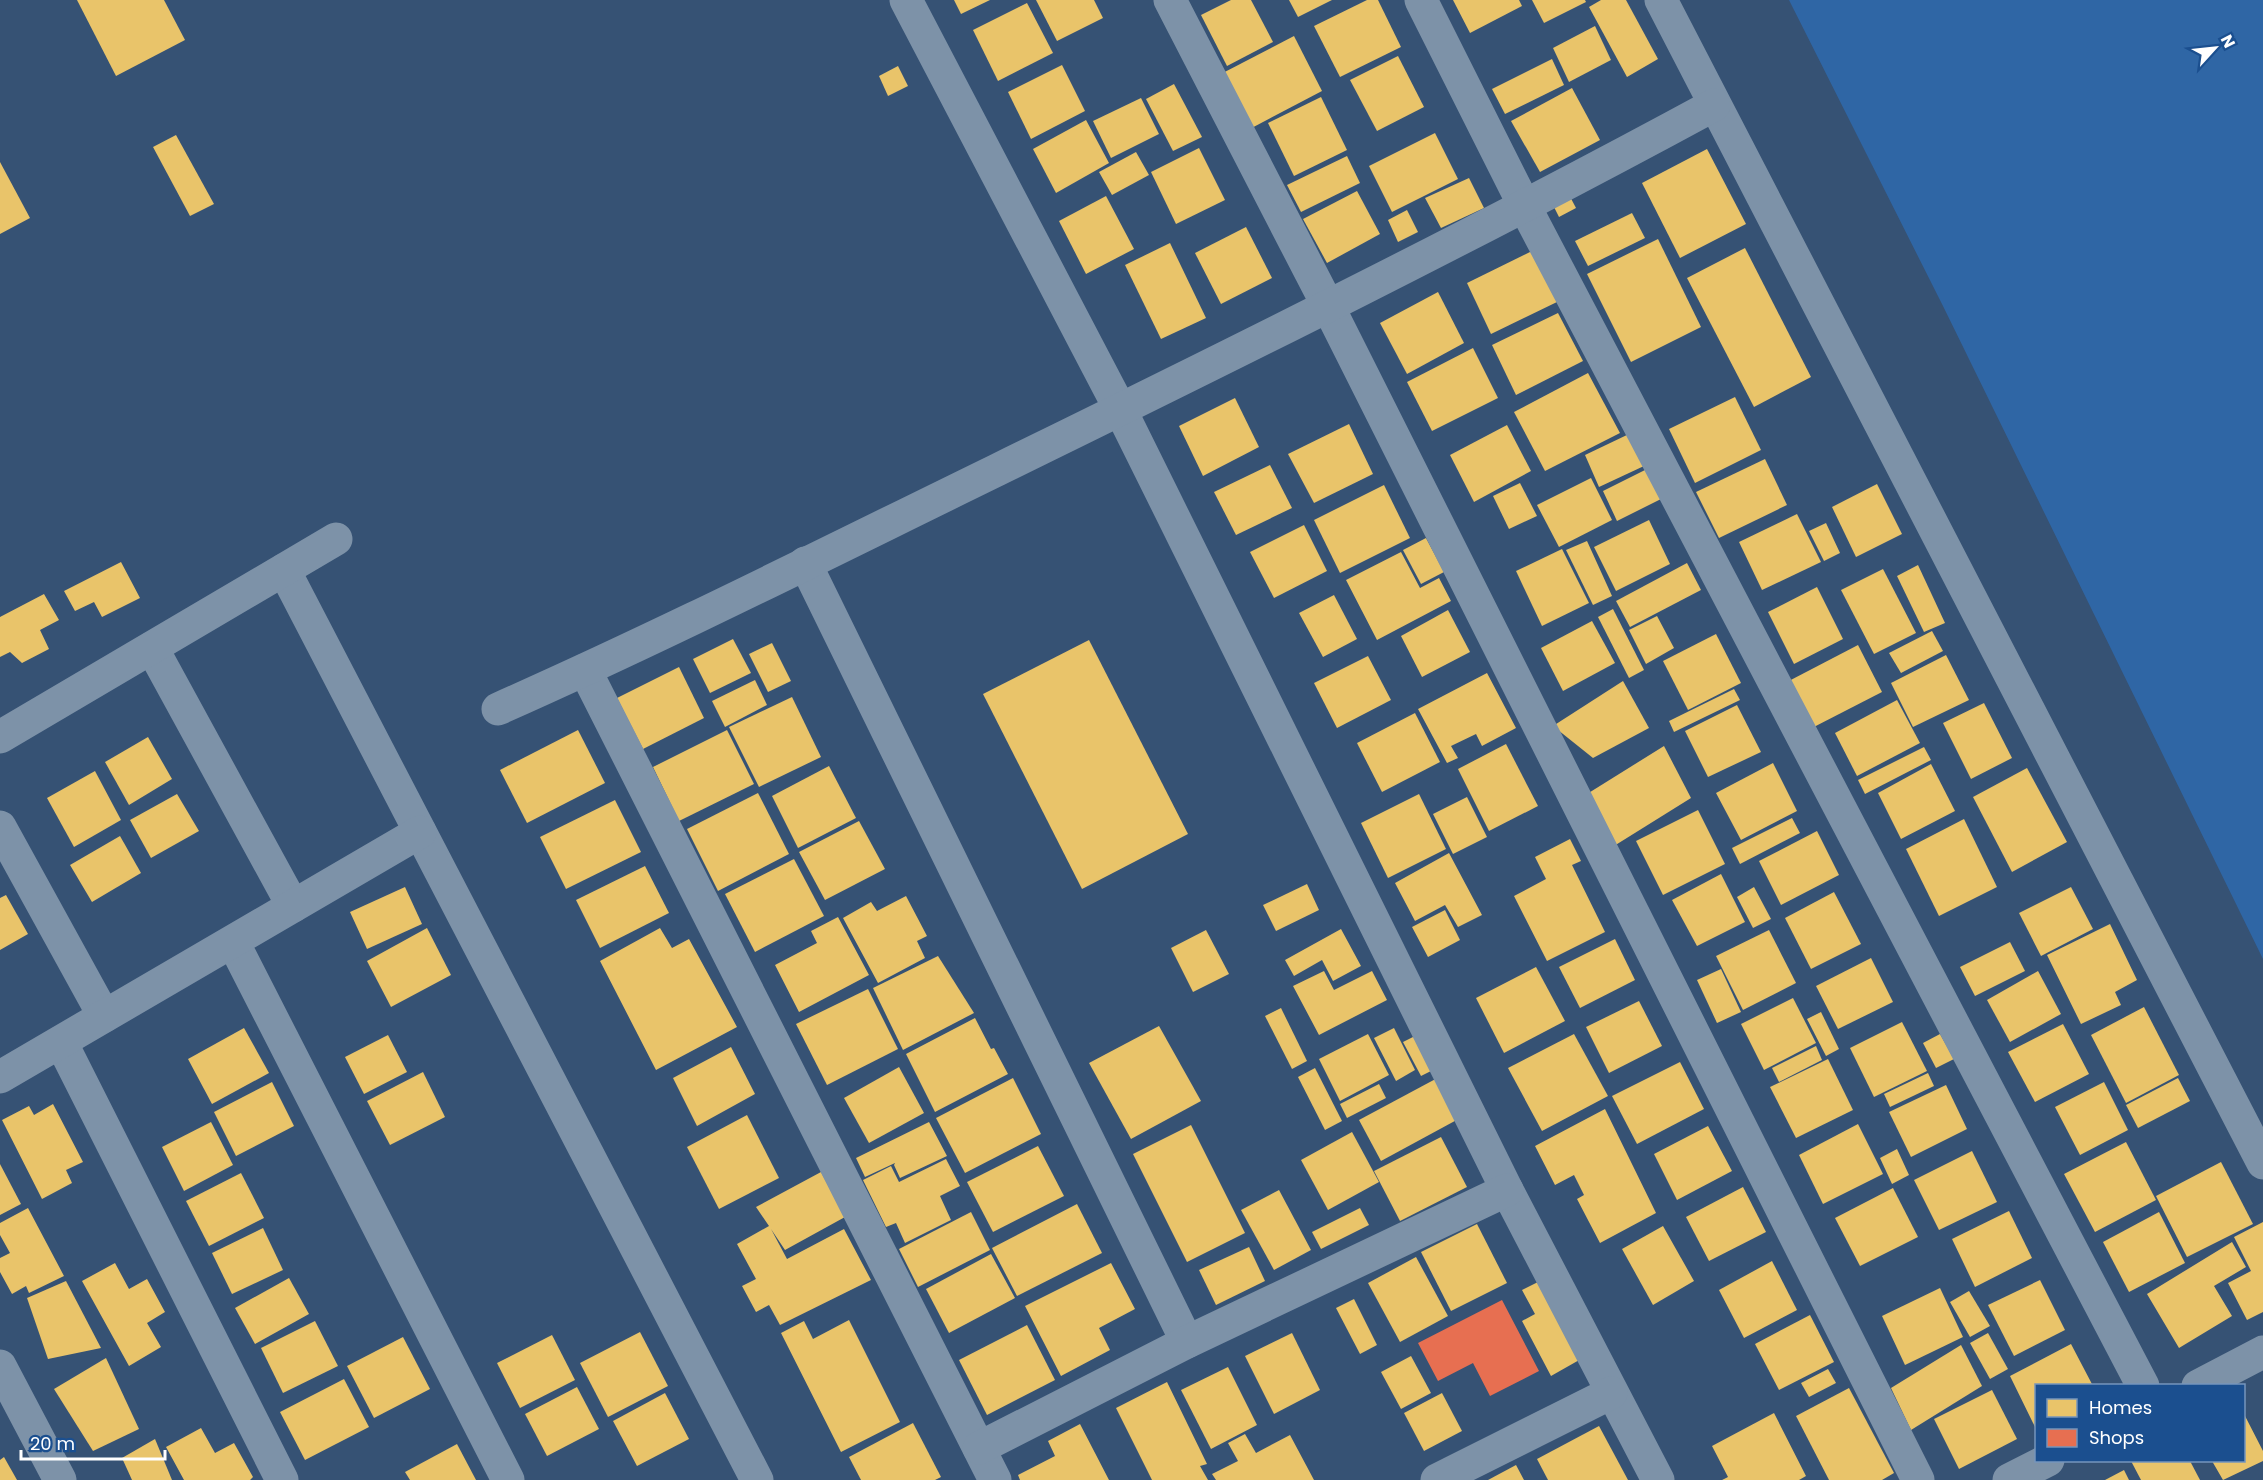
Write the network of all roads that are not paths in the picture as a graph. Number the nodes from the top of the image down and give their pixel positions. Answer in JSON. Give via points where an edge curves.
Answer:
{"nodes":[{"id":1,"x":906,"y":0,"type":"edge"},
{"id":2,"x":1170,"y":0,"type":"edge"},
{"id":3,"x":1421,"y":0,"type":"edge"},
{"id":4,"x":1661,"y":0,"type":"edge"},
{"id":5,"x":1714,"y":105,"type":"junction"},
{"id":6,"x":1525,"y":207,"type":"junction"},
{"id":7,"x":1328,"y":306,"type":"junction"},
{"id":8,"x":1120,"y":409,"type":"junction"},
{"id":9,"x":336,"y":540,"type":"dead end"},
{"id":10,"x":806,"y":563,"type":"junction"},
{"id":11,"x":284,"y":570,"type":"junction"},
{"id":12,"x":152,"y":648,"type":"junction"},
{"id":13,"x":585,"y":670,"type":"junction"},
{"id":14,"x":498,"y":709,"type":"dead end"},
{"id":15,"x":0,"y":737,"type":"edge"},
{"id":16,"x":0,"y":827,"type":"edge"},
{"id":17,"x":420,"y":832,"type":"junction"},
{"id":18,"x":293,"y":906,"type":"junction"},
{"id":19,"x":233,"y":942,"type":"junction"},
{"id":20,"x":104,"y":1016,"type":"junction"},
{"id":21,"x":61,"y":1042,"type":"junction"},
{"id":22,"x":0,"y":1077,"type":"edge"},
{"id":23,"x":2263,"y":1163,"type":"edge"},
{"id":24,"x":1507,"y":1190,"type":"junction"},
{"id":25,"x":1187,"y":1342,"type":"junction"},
{"id":26,"x":2261,"y":1360,"type":"edge"},
{"id":27,"x":0,"y":1366,"type":"edge"},
{"id":28,"x":2142,"y":1384,"type":"edge"},
{"id":29,"x":2203,"y":1384,"type":"edge"},
{"id":30,"x":1611,"y":1393,"type":"junction"},
{"id":31,"x":979,"y":1448,"type":"junction"},
{"id":32,"x":2046,"y":1462,"type":"edge"},
{"id":33,"x":60,"y":1480,"type":"edge"},
{"id":34,"x":282,"y":1480,"type":"edge"},
{"id":35,"x":508,"y":1480,"type":"edge"},
{"id":36,"x":757,"y":1480,"type":"edge"},
{"id":37,"x":995,"y":1480,"type":"edge"},
{"id":38,"x":1437,"y":1480,"type":"edge"},
{"id":39,"x":1658,"y":1480,"type":"edge"},
{"id":40,"x":1918,"y":1480,"type":"edge"},
{"id":41,"x":2009,"y":1480,"type":"edge"}],
"edges":[{"from":1,"to":8,"type":"street"},
{"from":2,"to":7,"type":"street"},
{"from":3,"to":6,"type":"street"},
{"from":4,"to":5,"type":"street"},
{"from":5,"to":6,"type":"street"},
{"from":5,"to":23,"type":"street"},
{"from":6,"to":7,"type":"street"},
{"from":6,"to":28,"type":"street"},
{"from":7,"to":8,"type":"street"},
{"from":7,"to":40,"type":"street"},
{"from":8,"to":10,"type":"street"},
{"from":8,"to":24,"type":"street"},
{"from":9,"to":11,"type":"street"},
{"from":10,"to":13,"type":"street"},
{"from":10,"to":25,"type":"street"},
{"from":11,"to":12,"type":"street"},
{"from":11,"to":17,"type":"street"},
{"from":12,"to":15,"type":"street"},
{"from":12,"to":18,"type":"street"},
{"from":13,"to":14,"type":"street"},
{"from":13,"to":31,"type":"street"},
{"from":16,"to":20,"type":"street"},
{"from":17,"to":18,"type":"street"},
{"from":17,"to":36,"type":"street"},
{"from":18,"to":19,"type":"street"},
{"from":19,"to":20,"type":"street"},
{"from":19,"to":35,"type":"street"},
{"from":20,"to":21,"type":"street"},
{"from":21,"to":22,"type":"street"},
{"from":21,"to":34,"type":"street"},
{"from":24,"to":25,"type":"street"},
{"from":24,"to":30,"type":"street"},
{"from":25,"to":31,"type":"street"},
{"from":26,"to":29,"type":"street"},
{"from":27,"to":33,"type":"street"},
{"from":30,"to":38,"type":"street"},
{"from":30,"to":39,"type":"street"},
{"from":31,"to":37,"type":"street"},
{"from":32,"to":41,"type":"street"}]}
